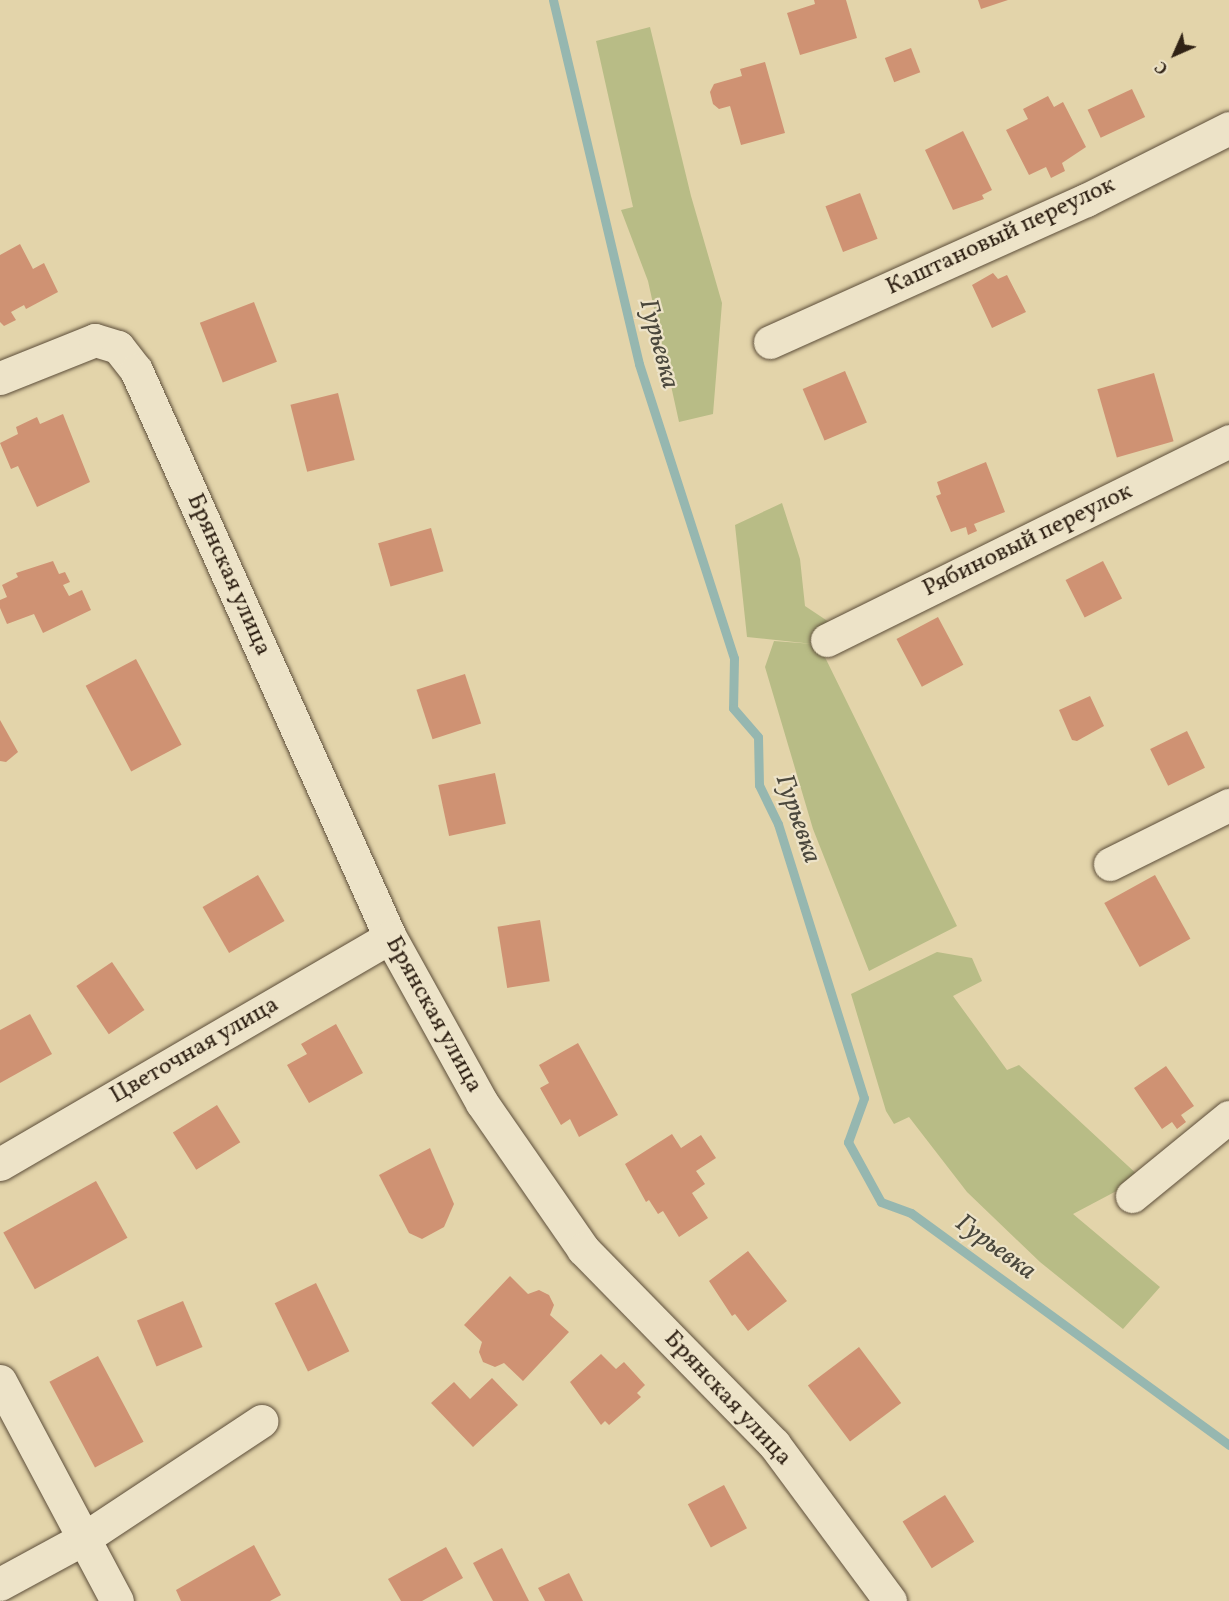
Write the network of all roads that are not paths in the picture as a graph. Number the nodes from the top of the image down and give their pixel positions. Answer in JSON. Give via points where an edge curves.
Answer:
{"nodes":[{"id":1,"x":1229,"y":128,"type":"edge"},
{"id":2,"x":770,"y":342,"type":"dead end"},
{"id":3,"x":0,"y":378,"type":"edge"},
{"id":4,"x":1229,"y":441,"type":"edge"},
{"id":5,"x":827,"y":640,"type":"dead end"},
{"id":6,"x":1229,"y":805,"type":"edge"},
{"id":7,"x":1110,"y":864,"type":"dead end"},
{"id":8,"x":390,"y":937,"type":"junction"},
{"id":9,"x":1229,"y":1117,"type":"edge"},
{"id":10,"x":0,"y":1164,"type":"edge"},
{"id":11,"x":1132,"y":1196,"type":"dead end"},
{"id":12,"x":0,"y":1381,"type":"edge"},
{"id":13,"x":261,"y":1421,"type":"dead end"},
{"id":14,"x":83,"y":1539,"type":"junction"},
{"id":15,"x":0,"y":1584,"type":"edge"},
{"id":16,"x":883,"y":1599,"type":"edge"},
{"id":17,"x":117,"y":1601,"type":"edge"}],
"edges":[{"from":1,"to":2,"type":"street","name":"Каштановый переулок","via":[[1086,200]]},
{"from":3,"to":8,"type":"street","name":"Брянская улица","via":[[95,340],[118,347],[136,370]]},
{"from":4,"to":5,"type":"street","name":"Рябиновый переулок"},
{"from":6,"to":7,"type":"street"},
{"from":8,"to":10,"type":"street","name":"Цветочная улица"},
{"from":8,"to":16,"type":"street","name":"Брянская улица","via":[[482,1103],[583,1249],[774,1444]]},
{"from":9,"to":11,"type":"street"},
{"from":12,"to":14,"type":"street"},
{"from":13,"to":14,"type":"street"},
{"from":14,"to":15,"type":"street"},
{"from":14,"to":17,"type":"street"}]}
